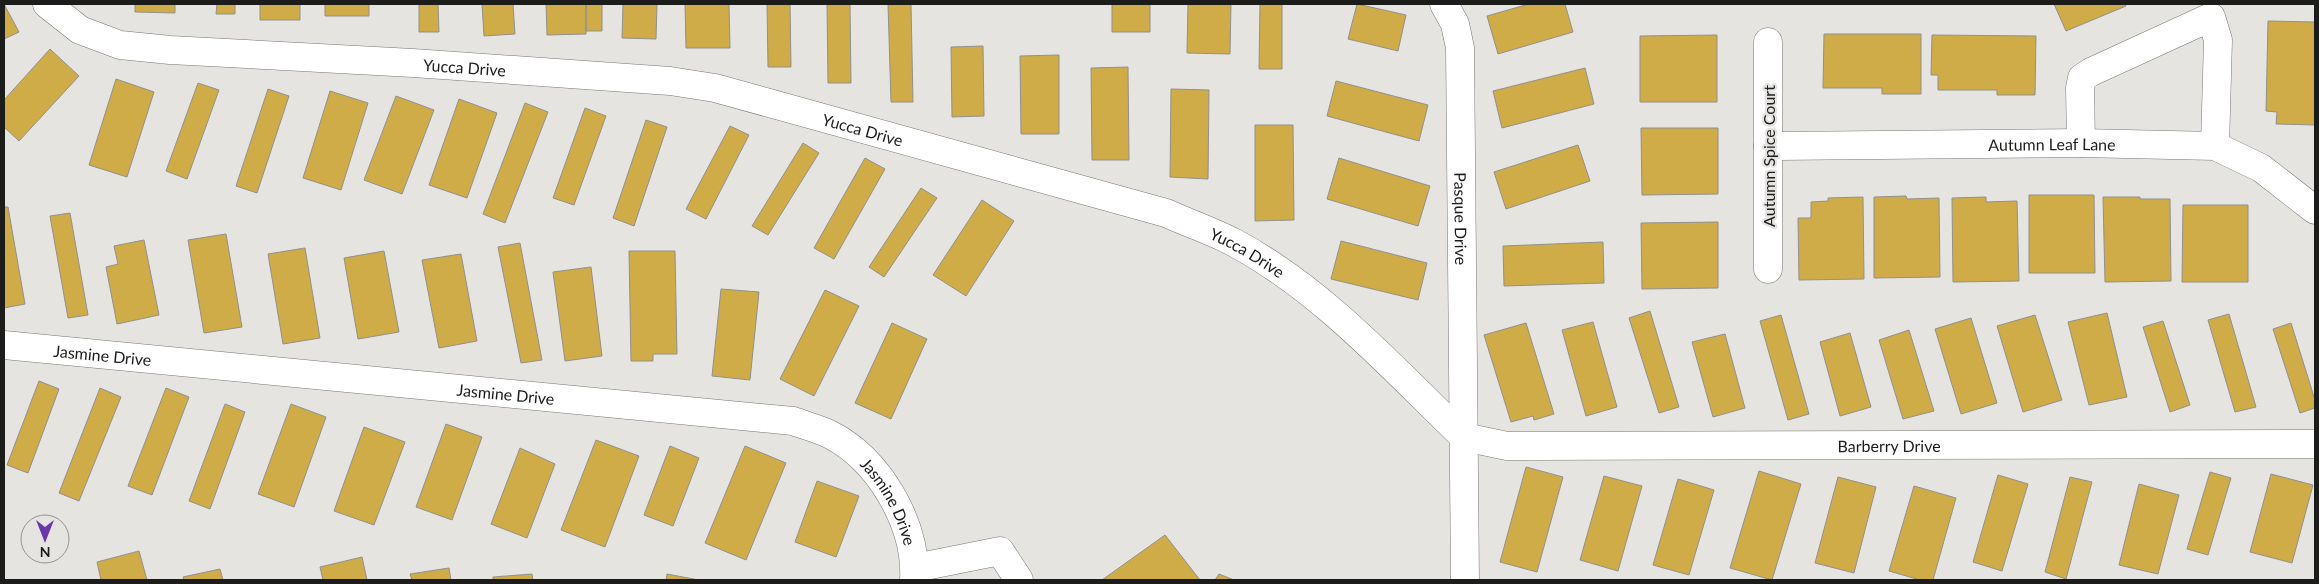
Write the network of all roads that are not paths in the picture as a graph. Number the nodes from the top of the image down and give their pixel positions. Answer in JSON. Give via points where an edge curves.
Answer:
{"nodes":[{"id":1,"x":47,"y":4,"type":"edge"},
{"id":2,"x":1444,"y":4,"type":"edge"},
{"id":3,"x":1768,"y":42,"type":"dead end"},
{"id":4,"x":2081,"y":143,"type":"junction"},
{"id":5,"x":1768,"y":146,"type":"junction"},
{"id":6,"x":2215,"y":146,"type":"junction"},
{"id":7,"x":2315,"y":210,"type":"edge"},
{"id":8,"x":1768,"y":269,"type":"dead end"},
{"id":9,"x":4,"y":345,"type":"edge"},
{"id":10,"x":1464,"y":437,"type":"junction"},
{"id":11,"x":2315,"y":444,"type":"edge"},
{"id":12,"x":914,"y":574,"type":"edge"},
{"id":13,"x":1019,"y":580,"type":"edge"},
{"id":14,"x":1465,"y":580,"type":"edge"}],
"edges":[{"from":1,"to":10,"type":"street","name":"Yucca Drive","via":[[80,30],[120,45],[660,80],[716,88],[1166,213],[1232,242],[1323,303]]},
{"from":2,"to":10,"type":"street","name":"Pasque Drive","via":[[1455,24],[1460,48]]},
{"from":3,"to":5,"type":"street","name":"Autumn Spice Court"},
{"from":4,"to":5,"type":"street","name":"Autumn Leaf Lane"},
{"from":4,"to":6,"type":"street","name":"Autumn Leaf Lane"},
{"from":4,"to":6,"type":"street","via":[[2082,78],[2211,17],[2218,40]]},
{"from":5,"to":8,"type":"street","name":"Autumn Spice Court"},
{"from":6,"to":7,"type":"street","name":"Autumn Leaf Lane","via":[[2261,168]]},
{"from":9,"to":12,"type":"street","name":"Jasmine Drive","via":[[793,421],[829,435],[863,458],[891,496],[907,532]]},
{"from":10,"to":11,"type":"street","name":"Barberry Drive","via":[[1507,446]]},
{"from":10,"to":14,"type":"street"},
{"from":12,"to":13,"type":"street","via":[[1000,551]]}]}
